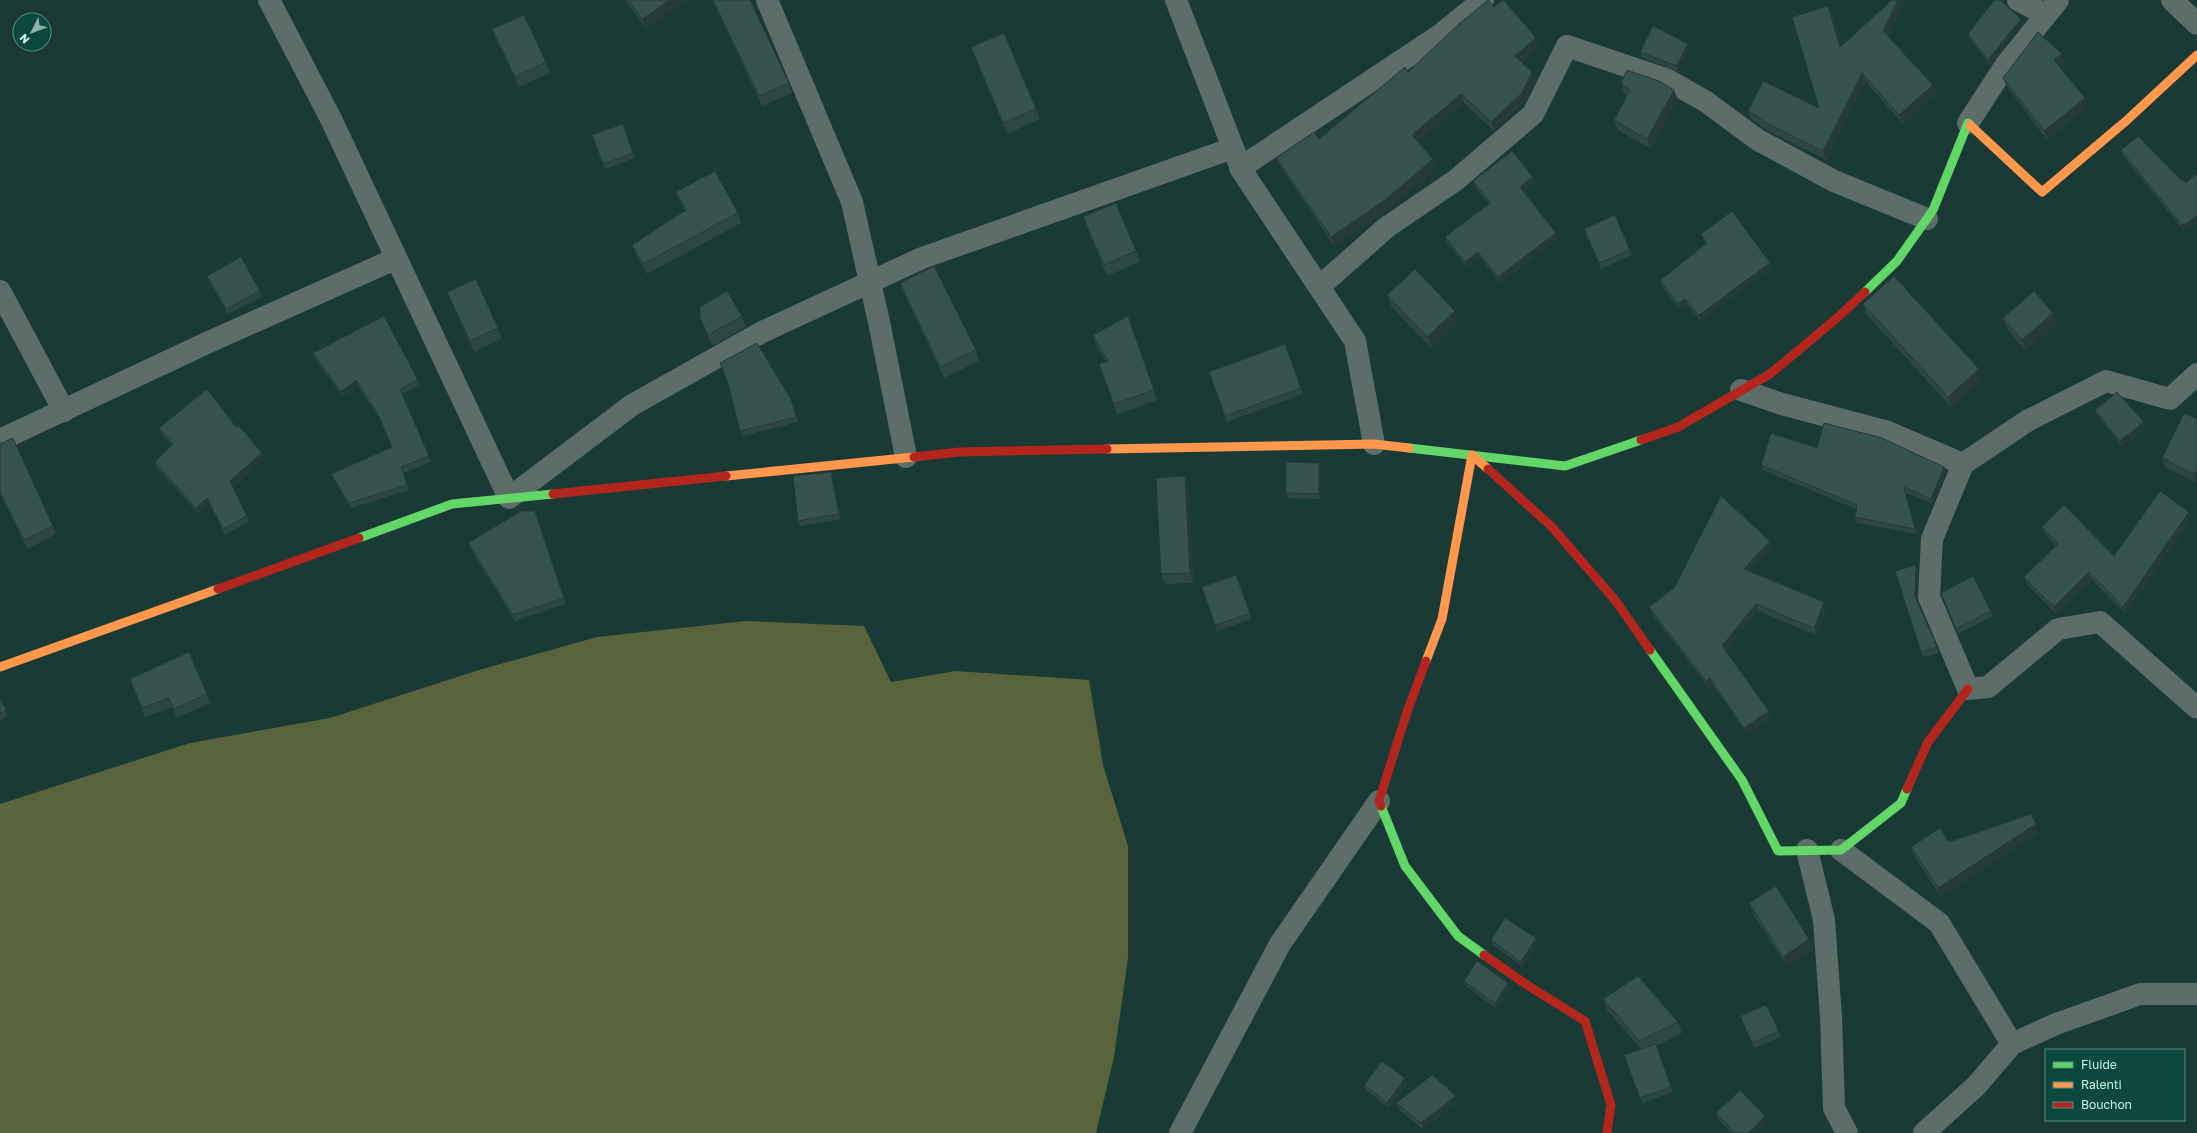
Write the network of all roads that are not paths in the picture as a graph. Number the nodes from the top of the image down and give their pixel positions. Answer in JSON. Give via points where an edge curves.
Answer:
{"nodes":[{"id":1,"x":269,"y":0,"type":"edge"},
{"id":2,"x":767,"y":0,"type":"edge"},
{"id":3,"x":1176,"y":0,"type":"edge"},
{"id":4,"x":1483,"y":0,"type":"edge"},
{"id":5,"x":2018,"y":0,"type":"edge"},
{"id":6,"x":2172,"y":0,"type":"edge"},
{"id":7,"x":2052,"y":7,"type":"edge"},
{"id":8,"x":2197,"y":24,"type":"edge"},
{"id":9,"x":2197,"y":55,"type":"edge"},
{"id":10,"x":1968,"y":124,"type":"junction"},
{"id":11,"x":1233,"y":148,"type":"junction"},
{"id":12,"x":1240,"y":168,"type":"junction"},
{"id":13,"x":1927,"y":219,"type":"junction"},
{"id":14,"x":396,"y":259,"type":"junction"},
{"id":15,"x":870,"y":283,"type":"junction"},
{"id":16,"x":1319,"y":286,"type":"junction"},
{"id":17,"x":0,"y":291,"type":"edge"},
{"id":18,"x":2197,"y":374,"type":"edge"},
{"id":19,"x":1741,"y":390,"type":"junction"},
{"id":20,"x":64,"y":411,"type":"junction"},
{"id":21,"x":0,"y":440,"type":"edge"},
{"id":22,"x":1374,"y":444,"type":"junction"},
{"id":23,"x":1472,"y":455,"type":"junction"},
{"id":24,"x":906,"y":457,"type":"junction"},
{"id":25,"x":1963,"y":464,"type":"junction"},
{"id":26,"x":508,"y":498,"type":"junction"},
{"id":27,"x":0,"y":667,"type":"edge"},
{"id":28,"x":1968,"y":689,"type":"junction"},
{"id":29,"x":2197,"y":708,"type":"edge"},
{"id":30,"x":1379,"y":801,"type":"junction"},
{"id":31,"x":1808,"y":850,"type":"junction"},
{"id":32,"x":1841,"y":850,"type":"junction"},
{"id":33,"x":2197,"y":994,"type":"edge"},
{"id":34,"x":2012,"y":1044,"type":"junction"},
{"id":35,"x":1180,"y":1133,"type":"edge"},
{"id":36,"x":1607,"y":1133,"type":"edge"},
{"id":37,"x":1847,"y":1133,"type":"edge"},
{"id":38,"x":1924,"y":1133,"type":"edge"}],
"edges":[{"from":1,"to":14,"type":"street","via":[[331,119]]},
{"from":2,"to":15,"type":"street","via":[[852,202]]},
{"from":3,"to":11,"type":"street"},
{"from":4,"to":12,"type":"street","via":[[1440,35]]},
{"from":5,"to":7,"type":"street"},
{"from":6,"to":8,"type":"street"},
{"from":7,"to":10,"type":"street","via":[[2005,66]]},
{"from":9,"to":10,"type":"street","via":[[2126,121],[2042,192]]},
{"from":10,"to":13,"type":"street"},
{"from":11,"to":12,"type":"street"},
{"from":11,"to":15,"type":"street","via":[[929,256]]},
{"from":12,"to":16,"type":"street"},
{"from":13,"to":16,"type":"street","via":[[1834,181],[1758,140],[1704,101],[1668,80],[1567,46],[1533,114],[1456,180],[1387,227]]},
{"from":13,"to":19,"type":"street","via":[[1897,261],[1837,318],[1770,374]]},
{"from":14,"to":20,"type":"street","via":[[211,341]]},
{"from":14,"to":26,"type":"street"},
{"from":15,"to":24,"type":"street"},
{"from":15,"to":26,"type":"street","via":[[762,332],[632,405]]},
{"from":16,"to":22,"type":"street","via":[[1355,341]]},
{"from":17,"to":20,"type":"street"},
{"from":18,"to":25,"type":"street","via":[[2170,399],[2106,381],[2027,421]]},
{"from":19,"to":23,"type":"street","via":[[1678,427],[1565,466]]},
{"from":19,"to":25,"type":"street","via":[[1782,404],[1888,432]]},
{"from":20,"to":21,"type":"street"},
{"from":22,"to":23,"type":"street"},
{"from":22,"to":24,"type":"street","via":[[959,452]]},
{"from":23,"to":30,"type":"street","via":[[1442,619],[1406,712]]},
{"from":23,"to":31,"type":"street","via":[[1552,527],[1615,600],[1742,780],[1778,851]]},
{"from":24,"to":26,"type":"street"},
{"from":25,"to":28,"type":"street","via":[[1932,539],[1929,597]]},
{"from":26,"to":27,"type":"street","via":[[452,504]]},
{"from":28,"to":29,"type":"street","via":[[1988,687],[2058,629],[2100,622]]},
{"from":28,"to":32,"type":"street","via":[[1928,742],[1901,804]]},
{"from":30,"to":35,"type":"street","via":[[1280,944]]},
{"from":30,"to":36,"type":"street","via":[[1405,866],[1458,936],[1527,985],[1585,1021],[1611,1105]]},
{"from":31,"to":32,"type":"street"},
{"from":31,"to":37,"type":"street","via":[[1824,920],[1834,1108]]},
{"from":32,"to":34,"type":"street","via":[[1939,924]]},
{"from":33,"to":34,"type":"street","via":[[2140,994],[2056,1024]]},
{"from":34,"to":38,"type":"street","via":[[1976,1086]]}]}
